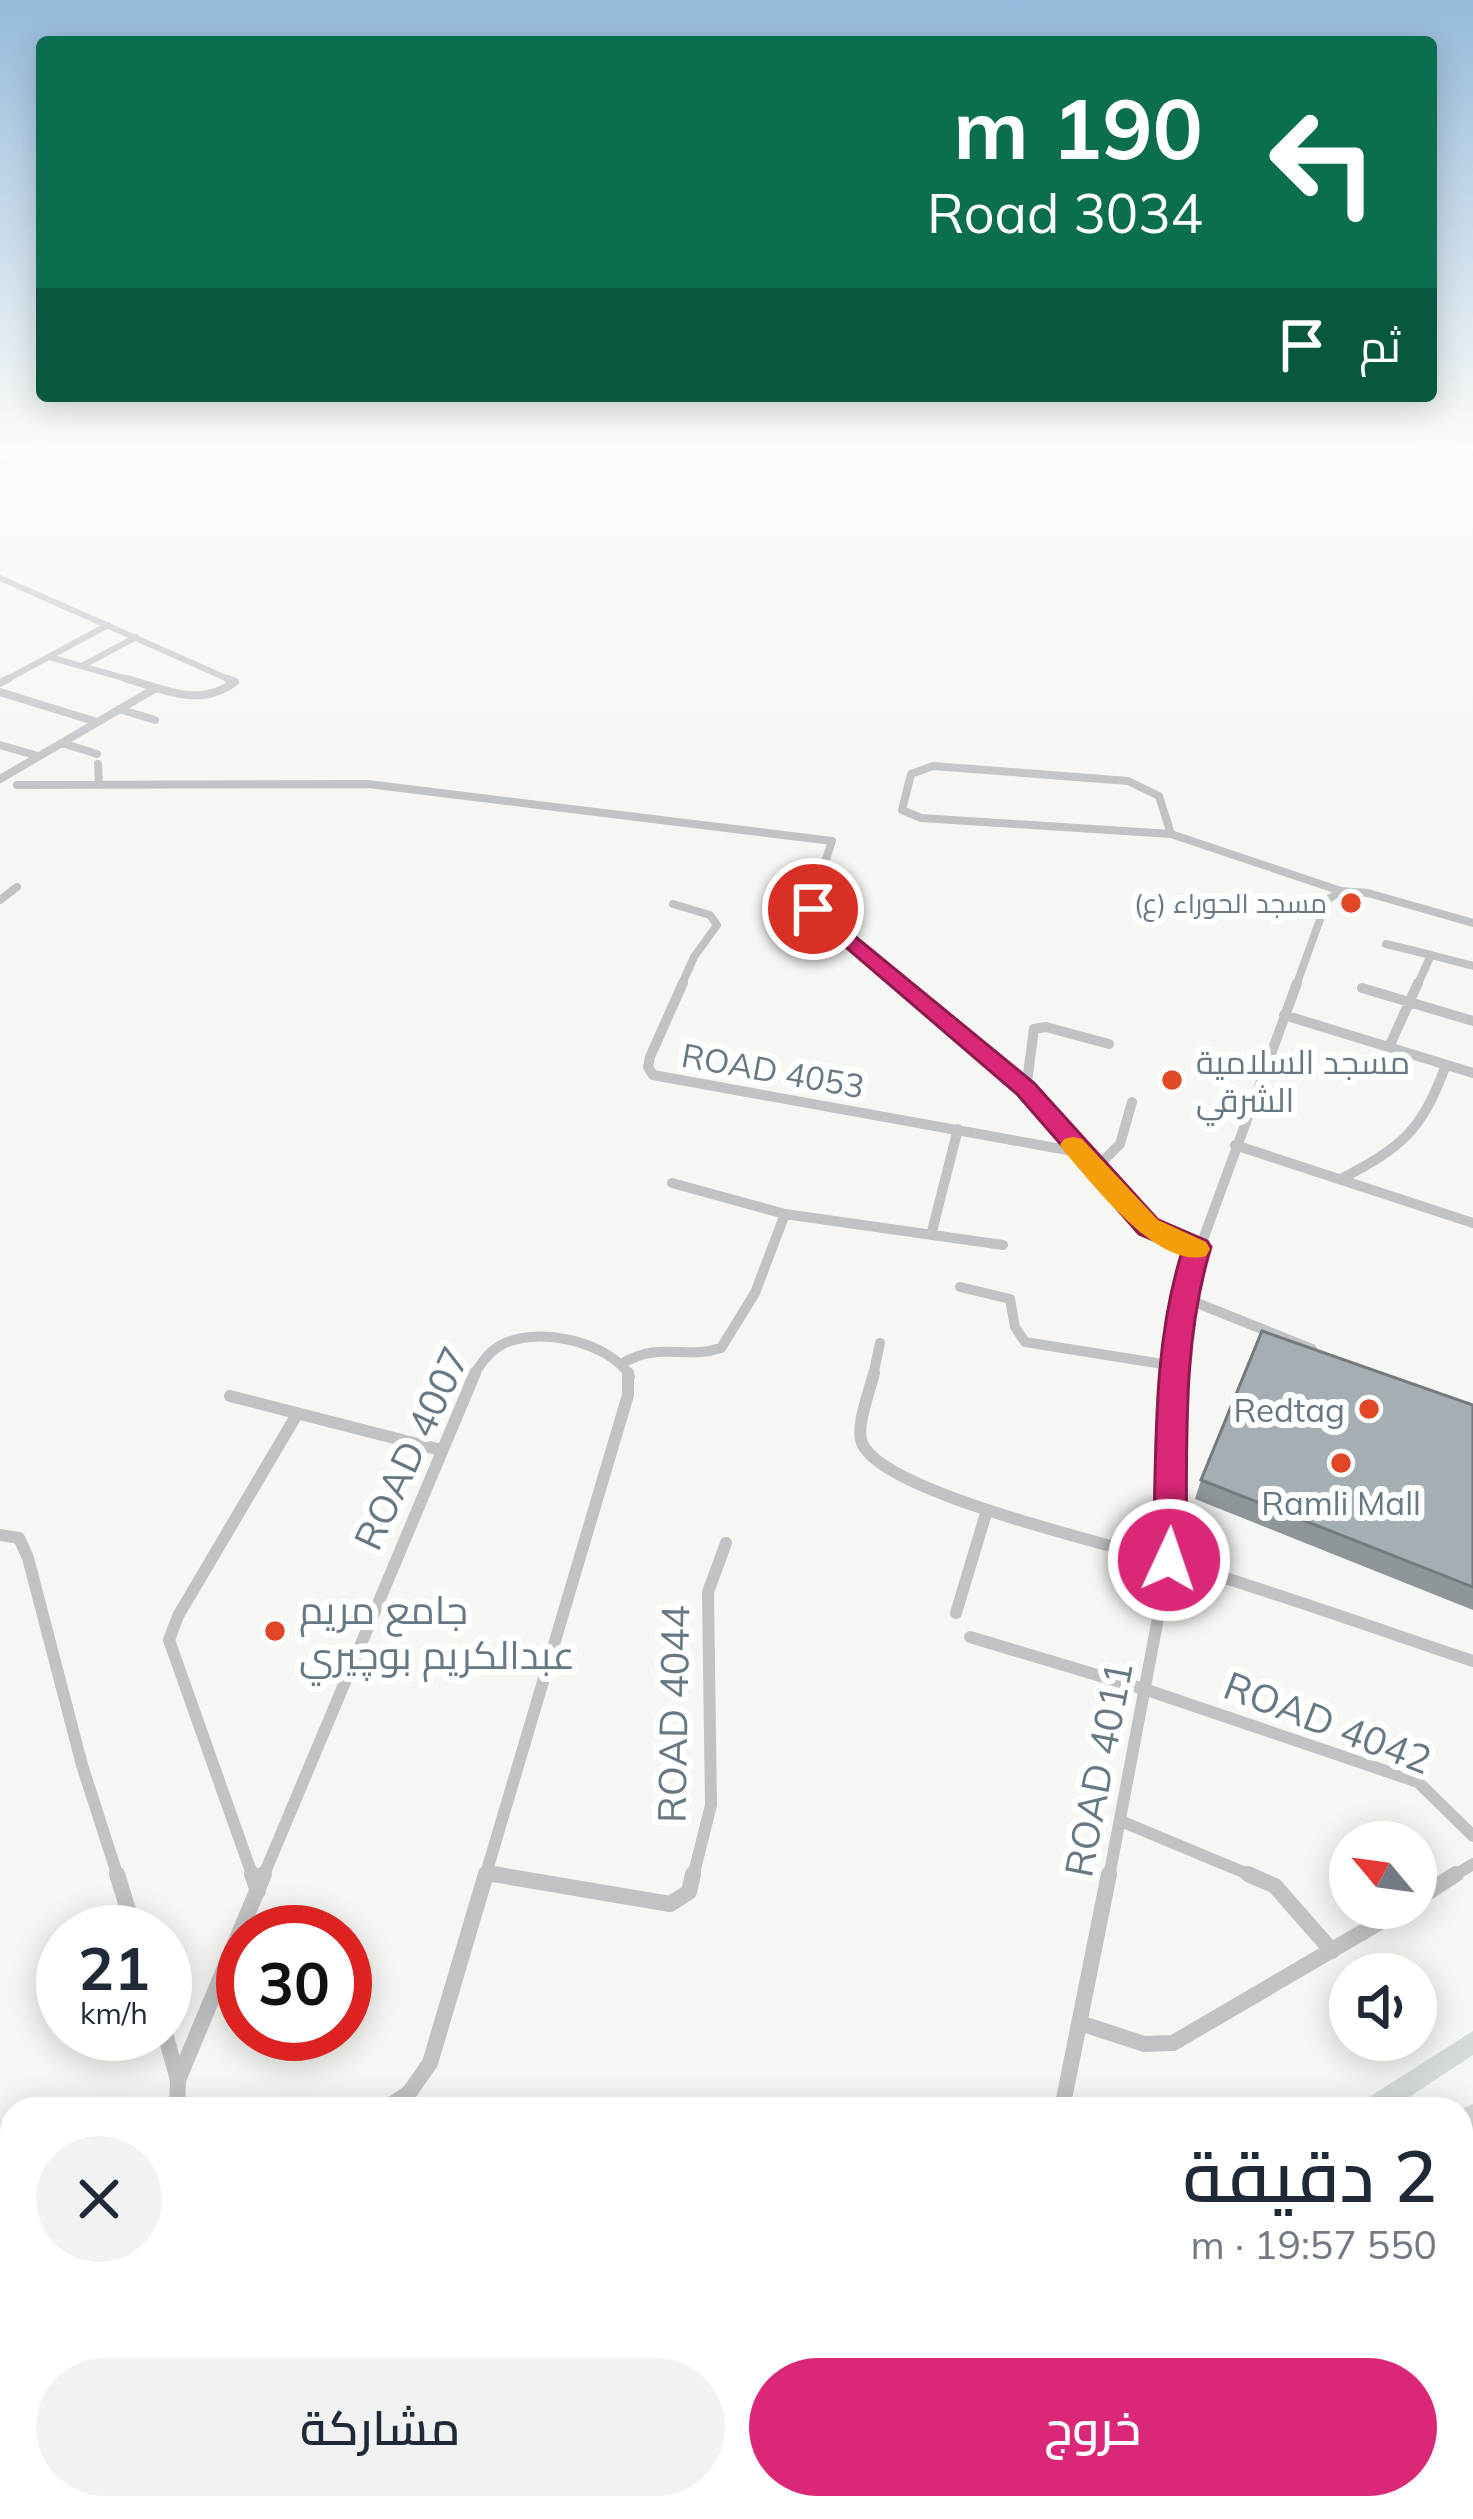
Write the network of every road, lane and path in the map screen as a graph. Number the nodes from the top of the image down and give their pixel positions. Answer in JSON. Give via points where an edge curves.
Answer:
{"nodes":[{"id":1,"x":0,"y":578,"type":"edge"},
{"id":2,"x":108,"y":626,"type":"junction"},
{"id":3,"x":136,"y":637,"type":"junction"},
{"id":4,"x":49,"y":657,"type":"junction"},
{"id":5,"x":82,"y":666,"type":"junction"},
{"id":6,"x":0,"y":688,"type":"edge"},
{"id":7,"x":156,"y":688,"type":"junction"},
{"id":8,"x":119,"y":709,"type":"junction"},
{"id":9,"x":155,"y":720,"type":"dead end"},
{"id":10,"x":98,"y":722,"type":"junction"},
{"id":11,"x":62,"y":743,"type":"junction"},
{"id":12,"x":0,"y":745,"type":"edge"},
{"id":13,"x":38,"y":756,"type":"junction"},
{"id":14,"x":0,"y":779,"type":"edge"},
{"id":15,"x":16,"y":785,"type":"dead end"},
{"id":16,"x":99,"y":785,"type":"junction"},
{"id":17,"x":1171,"y":834,"type":"junction"},
{"id":18,"x":17,"y":887,"type":"dead end"},
{"id":19,"x":1341,"y":891,"type":"junction"},
{"id":20,"x":0,"y":900,"type":"edge"},
{"id":21,"x":673,"y":904,"type":"dead end"},
{"id":22,"x":1473,"y":923,"type":"edge"},
{"id":23,"x":1386,"y":944,"type":"dead end"},
{"id":24,"x":1431,"y":955,"type":"junction"},
{"id":25,"x":1473,"y":966,"type":"edge"},
{"id":26,"x":1362,"y":988,"type":"dead end"},
{"id":27,"x":1411,"y":1002,"type":"junction"},
{"id":28,"x":1284,"y":1015,"type":"junction"},
{"id":29,"x":1473,"y":1021,"type":"edge"},
{"id":30,"x":1109,"y":1044,"type":"dead end"},
{"id":31,"x":1389,"y":1047,"type":"junction"},
{"id":32,"x":1446,"y":1065,"type":"junction"},
{"id":33,"x":1473,"y":1073,"type":"edge"},
{"id":34,"x":1026,"y":1089,"type":"junction"},
{"id":35,"x":1132,"y":1102,"type":"dead end"},
{"id":36,"x":958,"y":1129,"type":"junction"},
{"id":37,"x":1235,"y":1145,"type":"junction"},
{"id":38,"x":1078,"y":1152,"type":"junction"},
{"id":39,"x":1095,"y":1169,"type":"junction"},
{"id":40,"x":1341,"y":1180,"type":"junction"},
{"id":41,"x":672,"y":1184,"type":"dead end"},
{"id":42,"x":785,"y":1214,"type":"junction"},
{"id":43,"x":1473,"y":1223,"type":"edge"},
{"id":44,"x":931,"y":1235,"type":"junction"},
{"id":45,"x":1003,"y":1245,"type":"dead end"},
{"id":46,"x":1197,"y":1247,"type":"junction"},
{"id":47,"x":960,"y":1287,"type":"dead end"},
{"id":48,"x":1182,"y":1297,"type":"junction"},
{"id":49,"x":880,"y":1343,"type":"dead end"},
{"id":50,"x":1330,"y":1356,"type":"edge"},
{"id":51,"x":623,"y":1363,"type":"junction"},
{"id":52,"x":1175,"y":1366,"type":"junction"},
{"id":53,"x":230,"y":1396,"type":"dead end"},
{"id":54,"x":296,"y":1417,"type":"junction"},
{"id":55,"x":441,"y":1450,"type":"junction"},
{"id":56,"x":987,"y":1510,"type":"junction"},
{"id":57,"x":0,"y":1534,"type":"edge"},
{"id":58,"x":726,"y":1543,"type":"dead end"},
{"id":59,"x":1169,"y":1560,"type":"junction"},
{"id":60,"x":956,"y":1613,"type":"dead end"},
{"id":61,"x":970,"y":1637,"type":"dead end"},
{"id":62,"x":1473,"y":1660,"type":"edge"},
{"id":63,"x":1147,"y":1690,"type":"junction"},
{"id":64,"x":1123,"y":1822,"type":"junction"},
{"id":65,"x":1473,"y":1836,"type":"edge"},
{"id":66,"x":1473,"y":1864,"type":"edge"},
{"id":67,"x":484,"y":1873,"type":"junction"},
{"id":68,"x":1437,"y":1887,"type":"edge"},
{"id":69,"x":258,"y":1891,"type":"junction"},
{"id":70,"x":126,"y":1905,"type":"edge"},
{"id":71,"x":1369,"y":1929,"type":"edge"},
{"id":72,"x":1332,"y":1951,"type":"junction"},
{"id":73,"x":1080,"y":2023,"type":"junction"},
{"id":74,"x":1473,"y":2042,"type":"edge"},
{"id":75,"x":173,"y":2061,"type":"edge"},
{"id":76,"x":178,"y":2080,"type":"junction"},
{"id":77,"x":177,"y":2097,"type":"edge"},
{"id":78,"x":403,"y":2097,"type":"edge"},
{"id":79,"x":1065,"y":2097,"type":"edge"},
{"id":80,"x":1389,"y":2097,"type":"edge"}],
"edges":[{"from":1,"to":2,"type":"street"},
{"from":2,"to":3,"type":"street"},
{"from":2,"to":4,"type":"street"},
{"from":3,"to":5,"type":"street"},
{"from":3,"to":7,"type":"street","via":[[234,680],[200,699]]},
{"from":4,"to":5,"type":"street"},
{"from":4,"to":6,"type":"street"},
{"from":5,"to":7,"type":"street"},
{"from":6,"to":10,"type":"street"},
{"from":7,"to":8,"type":"street"},
{"from":8,"to":9,"type":"street"},
{"from":8,"to":10,"type":"street"},
{"from":10,"to":11,"type":"street"},
{"from":11,"to":13,"type":"street"},
{"from":11,"to":16,"type":"street","via":[[98,759]]},
{"from":12,"to":13,"type":"street"},
{"from":13,"to":14,"type":"street"},
{"from":15,"to":16,"type":"street"},
{"from":16,"to":34,"type":"street","via":[[368,784],[832,841],[812,901],[818,916]]},
{"from":17,"to":17,"type":"street","via":[[1159,796],[1128,781],[933,766],[905,778],[902,810],[921,818]]},
{"from":17,"to":19,"type":"street"},
{"from":18,"to":20,"type":"street"},
{"from":19,"to":22,"type":"street"},
{"from":19,"to":28,"type":"street","name":"ROAD 4011","via":[[1327,900]]},
{"from":21,"to":36,"type":"street","name":"ROAD 4053","via":[[710,915],[717,925],[694,957],[650,1057],[653,1075]]},
{"from":23,"to":24,"type":"street"},
{"from":24,"to":25,"type":"street"},
{"from":24,"to":27,"type":"street"},
{"from":26,"to":27,"type":"street"},
{"from":27,"to":29,"type":"street"},
{"from":27,"to":31,"type":"street"},
{"from":28,"to":31,"type":"street"},
{"from":28,"to":37,"type":"street","name":"ROAD 4011"},
{"from":30,"to":34,"type":"street","via":[[1034,1029]]},
{"from":31,"to":32,"type":"street"},
{"from":32,"to":33,"type":"street"},
{"from":32,"to":40,"type":"street","via":[[1413,1139]]},
{"from":34,"to":38,"type":"street"},
{"from":35,"to":39,"type":"street","via":[[1120,1144]]},
{"from":36,"to":38,"type":"street","name":"ROAD 4053"},
{"from":36,"to":44,"type":"street"},
{"from":37,"to":40,"type":"street"},
{"from":37,"to":46,"type":"street","name":"ROAD 4011"},
{"from":38,"to":39,"type":"street"},
{"from":39,"to":46,"type":"street","via":[[1148,1227]]},
{"from":40,"to":43,"type":"street"},
{"from":41,"to":42,"type":"street"},
{"from":42,"to":44,"type":"street"},
{"from":42,"to":51,"type":"street","via":[[722,1348],[697,1354],[662,1345]]},
{"from":44,"to":45,"type":"street"},
{"from":46,"to":48,"type":"street","name":"ROAD 4011"},
{"from":47,"to":52,"type":"street","via":[[1010,1299],[1025,1342]]},
{"from":48,"to":50,"type":"street"},
{"from":48,"to":52,"type":"street","name":"ROAD 4011"},
{"from":49,"to":56,"type":"street","via":[[863,1446]]},
{"from":51,"to":55,"type":"street","name":"ROAD 4007","via":[[542,1335],[501,1340],[485,1356]]},
{"from":51,"to":67,"type":"street","via":[[628,1395]]},
{"from":52,"to":59,"type":"street","name":"ROAD 4011"},
{"from":53,"to":54,"type":"street"},
{"from":54,"to":55,"type":"street"},
{"from":54,"to":69,"type":"street","via":[[169,1640]]},
{"from":55,"to":69,"type":"street","name":"ROAD 4007"},
{"from":56,"to":59,"type":"street"},
{"from":56,"to":60,"type":"street"},
{"from":57,"to":70,"type":"street","via":[[19,1538],[28,1558]]},
{"from":58,"to":67,"type":"street","name":"ROAD 4044","via":[[708,1592],[712,1805],[689,1892],[670,1904]]},
{"from":59,"to":62,"type":"street"},
{"from":59,"to":63,"type":"street","name":"ROAD 4011"},
{"from":61,"to":63,"type":"street","name":"ROAD 4042"},
{"from":63,"to":64,"type":"street","name":"ROAD 4011"},
{"from":63,"to":65,"type":"street","name":"ROAD 4042","via":[[1418,1782]]},
{"from":64,"to":72,"type":"street","via":[[1275,1886]]},
{"from":64,"to":73,"type":"street","name":"ROAD 4011"},
{"from":66,"to":68,"type":"street"},
{"from":67,"to":78,"type":"street","via":[[430,2063]]},
{"from":69,"to":76,"type":"street","name":"ROAD 4007"},
{"from":71,"to":72,"type":"street"},
{"from":72,"to":73,"type":"street","via":[[1173,2043],[1144,2044]]},
{"from":73,"to":79,"type":"street","name":"ROAD 4011"},
{"from":74,"to":80,"type":"main road"},
{"from":75,"to":76,"type":"street"},
{"from":76,"to":77,"type":"street","name":"ROAD 4007"}]}
